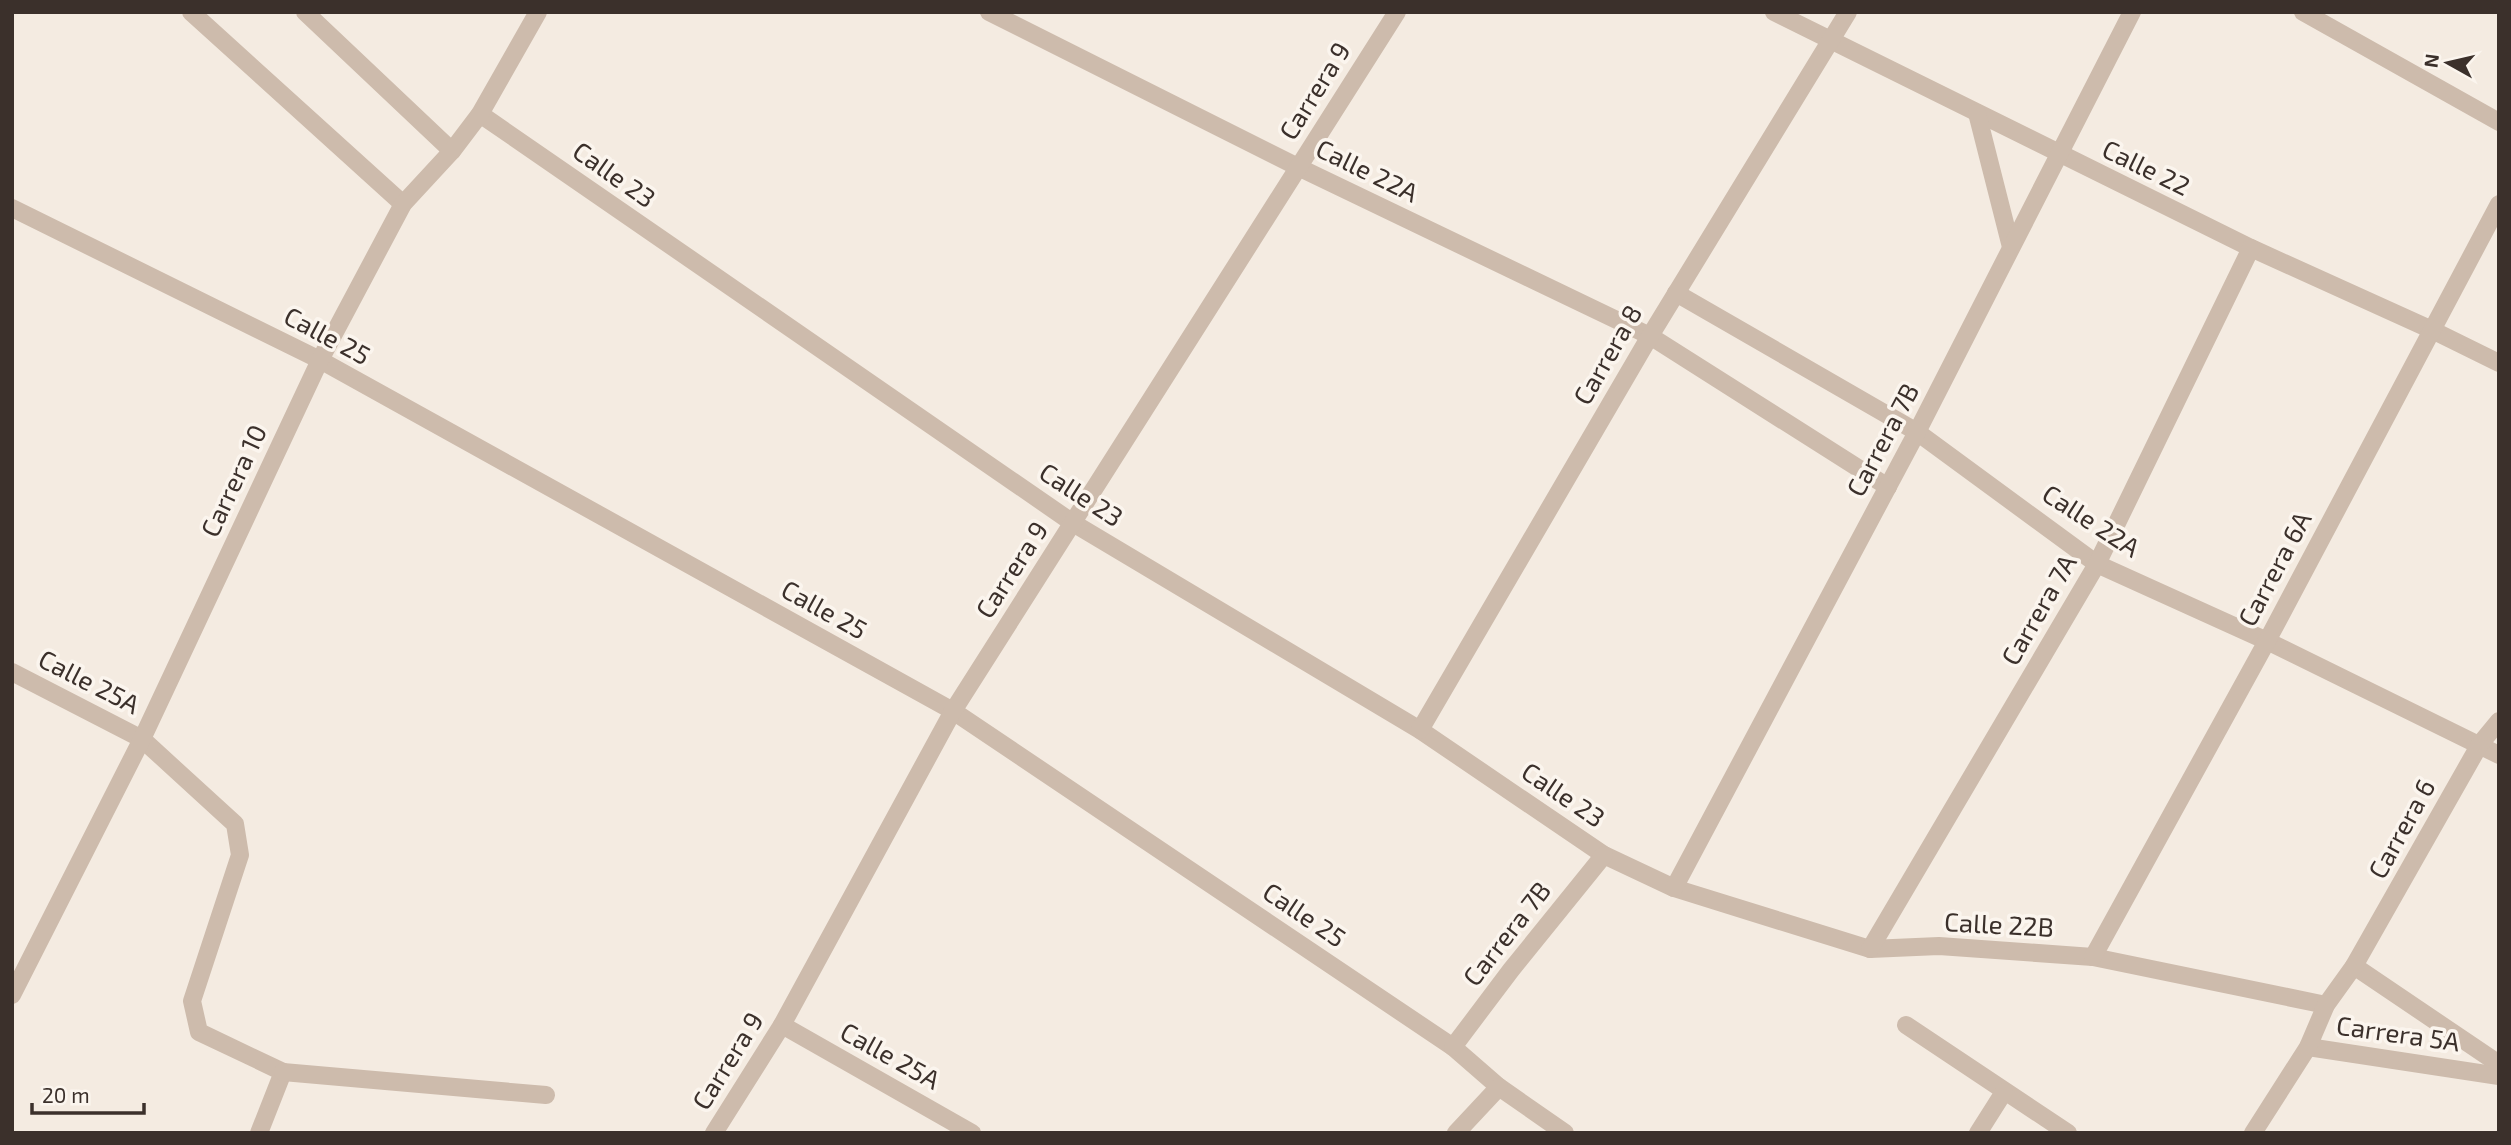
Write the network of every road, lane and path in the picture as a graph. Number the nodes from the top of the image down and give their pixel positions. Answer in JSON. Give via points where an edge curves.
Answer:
{"nodes":[{"id":1,"x":191,"y":12,"type":"edge"},
{"id":2,"x":305,"y":12,"type":"edge"},
{"id":3,"x":537,"y":12,"type":"edge"},
{"id":4,"x":989,"y":12,"type":"edge"},
{"id":5,"x":1397,"y":12,"type":"edge"},
{"id":6,"x":1774,"y":12,"type":"edge"},
{"id":7,"x":1849,"y":12,"type":"edge"},
{"id":8,"x":2132,"y":12,"type":"edge"},
{"id":9,"x":2303,"y":12,"type":"edge"},
{"id":10,"x":1830,"y":39,"type":"junction"},
{"id":11,"x":1976,"y":113,"type":"junction"},
{"id":12,"x":480,"y":114,"type":"junction"},
{"id":13,"x":2499,"y":122,"type":"edge"},
{"id":14,"x":452,"y":151,"type":"junction"},
{"id":15,"x":2058,"y":154,"type":"junction"},
{"id":16,"x":1298,"y":167,"type":"junction"},
{"id":17,"x":403,"y":204,"type":"junction"},
{"id":18,"x":2499,"y":204,"type":"edge"},
{"id":19,"x":12,"y":208,"type":"edge"},
{"id":20,"x":2011,"y":247,"type":"junction"},
{"id":21,"x":2251,"y":248,"type":"junction"},
{"id":22,"x":1676,"y":293,"type":"junction"},
{"id":23,"x":2432,"y":330,"type":"junction"},
{"id":24,"x":1650,"y":336,"type":"junction"},
{"id":25,"x":320,"y":360,"type":"junction"},
{"id":26,"x":2499,"y":363,"type":"edge"},
{"id":27,"x":1917,"y":432,"type":"junction"},
{"id":28,"x":1888,"y":487,"type":"junction"},
{"id":29,"x":1073,"y":523,"type":"junction"},
{"id":30,"x":2098,"y":564,"type":"junction"},
{"id":31,"x":2267,"y":641,"type":"junction"},
{"id":32,"x":12,"y":672,"type":"edge"},
{"id":33,"x":953,"y":711,"type":"junction"},
{"id":34,"x":2499,"y":721,"type":"edge"},
{"id":35,"x":1420,"y":730,"type":"junction"},
{"id":36,"x":142,"y":739,"type":"junction"},
{"id":37,"x":2480,"y":744,"type":"junction"},
{"id":38,"x":2499,"y":755,"type":"edge"},
{"id":39,"x":1604,"y":855,"type":"junction"},
{"id":40,"x":1674,"y":888,"type":"junction"},
{"id":41,"x":1870,"y":949,"type":"junction"},
{"id":42,"x":2092,"y":957,"type":"junction"},
{"id":43,"x":2354,"y":966,"type":"junction"},
{"id":44,"x":12,"y":995,"type":"edge"},
{"id":45,"x":2326,"y":1005,"type":"junction"},
{"id":46,"x":782,"y":1025,"type":"junction"},
{"id":47,"x":1906,"y":1025,"type":"dead end"},
{"id":48,"x":2308,"y":1047,"type":"junction"},
{"id":49,"x":1453,"y":1048,"type":"junction"},
{"id":50,"x":2499,"y":1064,"type":"edge"},
{"id":51,"x":283,"y":1072,"type":"junction"},
{"id":52,"x":2499,"y":1076,"type":"edge"},
{"id":53,"x":1499,"y":1087,"type":"junction"},
{"id":54,"x":2004,"y":1092,"type":"junction"},
{"id":55,"x":546,"y":1096,"type":"dead end"},
{"id":56,"x":258,"y":1133,"type":"edge"},
{"id":57,"x":714,"y":1133,"type":"edge"},
{"id":58,"x":972,"y":1133,"type":"edge"},
{"id":59,"x":1455,"y":1133,"type":"edge"},
{"id":60,"x":1565,"y":1133,"type":"edge"},
{"id":61,"x":1978,"y":1133,"type":"edge"},
{"id":62,"x":2068,"y":1133,"type":"edge"},
{"id":63,"x":2253,"y":1133,"type":"edge"}],
"edges":[{"from":1,"to":17,"type":"street"},
{"from":2,"to":14,"type":"street"},
{"from":3,"to":12,"type":"street","name":"Carrera 10"},
{"from":4,"to":16,"type":"street","name":"Calle 22A"},
{"from":5,"to":16,"type":"street","name":"Carrera 9"},
{"from":6,"to":10,"type":"street","name":"Calle 22"},
{"from":7,"to":10,"type":"street","name":"Carrera 8"},
{"from":8,"to":15,"type":"street","name":"Carrera 7B"},
{"from":9,"to":13,"type":"street"},
{"from":10,"to":11,"type":"street","name":"Calle 22"},
{"from":10,"to":22,"type":"street","name":"Carrera 8"},
{"from":11,"to":15,"type":"street","name":"Calle 22"},
{"from":11,"to":20,"type":"street"},
{"from":12,"to":14,"type":"street","name":"Carrera 10"},
{"from":12,"to":29,"type":"street","name":"Calle 23"},
{"from":14,"to":17,"type":"street","name":"Carrera 10"},
{"from":15,"to":20,"type":"street","name":"Carrera 7B"},
{"from":15,"to":21,"type":"street","name":"Calle 22"},
{"from":16,"to":24,"type":"street","name":"Calle 22A"},
{"from":16,"to":29,"type":"street","name":"Carrera 9"},
{"from":17,"to":25,"type":"street","name":"Carrera 10"},
{"from":18,"to":23,"type":"street","name":"Carrera 6A"},
{"from":19,"to":25,"type":"street","name":"Calle 25"},
{"from":20,"to":27,"type":"street","name":"Carrera 7B"},
{"from":21,"to":23,"type":"street","name":"Calle 22"},
{"from":21,"to":30,"type":"street","name":"Carrera 7A"},
{"from":22,"to":24,"type":"street","name":"Carrera 8"},
{"from":22,"to":27,"type":"street","name":"Calle 22A"},
{"from":23,"to":26,"type":"street","name":"Calle 22"},
{"from":23,"to":31,"type":"street","name":"Carrera 6A"},
{"from":24,"to":28,"type":"street","name":"Calle 22A"},
{"from":24,"to":35,"type":"street","name":"Carrera 8"},
{"from":25,"to":33,"type":"street","name":"Calle 25"},
{"from":25,"to":36,"type":"street","name":"Carrera 10"},
{"from":27,"to":28,"type":"street","name":"Carrera 7B"},
{"from":27,"to":30,"type":"street","name":"Calle 22A"},
{"from":28,"to":40,"type":"street","name":"Carrera 7B"},
{"from":29,"to":33,"type":"street","name":"Carrera 9"},
{"from":29,"to":35,"type":"street","name":"Calle 23"},
{"from":30,"to":31,"type":"street","name":"Calle 22A"},
{"from":30,"to":41,"type":"street","name":"Carrera 7A"},
{"from":31,"to":37,"type":"street","name":"Calle 22A"},
{"from":31,"to":42,"type":"street","name":"Carrera 6A"},
{"from":32,"to":36,"type":"street","name":"Calle 25A"},
{"from":33,"to":46,"type":"street","name":"Carrera 9"},
{"from":33,"to":49,"type":"street","name":"Calle 25"},
{"from":34,"to":37,"type":"street","name":"Carrera 6"},
{"from":35,"to":39,"type":"street","name":"Calle 23"},
{"from":36,"to":44,"type":"street","name":"Carrera 10"},
{"from":36,"to":51,"type":"street","name":"Calle 25A","via":[[235,824],[240,855],[192,1001],[199,1032]]},
{"from":37,"to":38,"type":"street","name":"Calle 22A"},
{"from":37,"to":43,"type":"street","name":"Carrera 6"},
{"from":39,"to":40,"type":"street","name":"Calle 23"},
{"from":39,"to":49,"type":"street","name":"Carrera 7B"},
{"from":40,"to":41,"type":"street","name":"Calle 22B"},
{"from":41,"to":42,"type":"street","name":"Calle 22B","via":[[1939,946]]},
{"from":42,"to":45,"type":"street","name":"Calle 22B"},
{"from":43,"to":45,"type":"street","name":"Carrera 6"},
{"from":43,"to":50,"type":"street"},
{"from":45,"to":48,"type":"street","name":"Carrera 6"},
{"from":46,"to":57,"type":"street","name":"Carrera 9"},
{"from":46,"to":58,"type":"street","name":"Calle 25A"},
{"from":47,"to":54,"type":"street"},
{"from":48,"to":52,"type":"street","name":"Carrera 5A"},
{"from":48,"to":63,"type":"street","name":"Carrera 5A"},
{"from":49,"to":53,"type":"street","name":"Calle 25"},
{"from":51,"to":55,"type":"street"},
{"from":51,"to":56,"type":"street"},
{"from":53,"to":59,"type":"street"},
{"from":53,"to":60,"type":"street","name":"Calle 25"},
{"from":54,"to":61,"type":"street"},
{"from":54,"to":62,"type":"street"}]}
